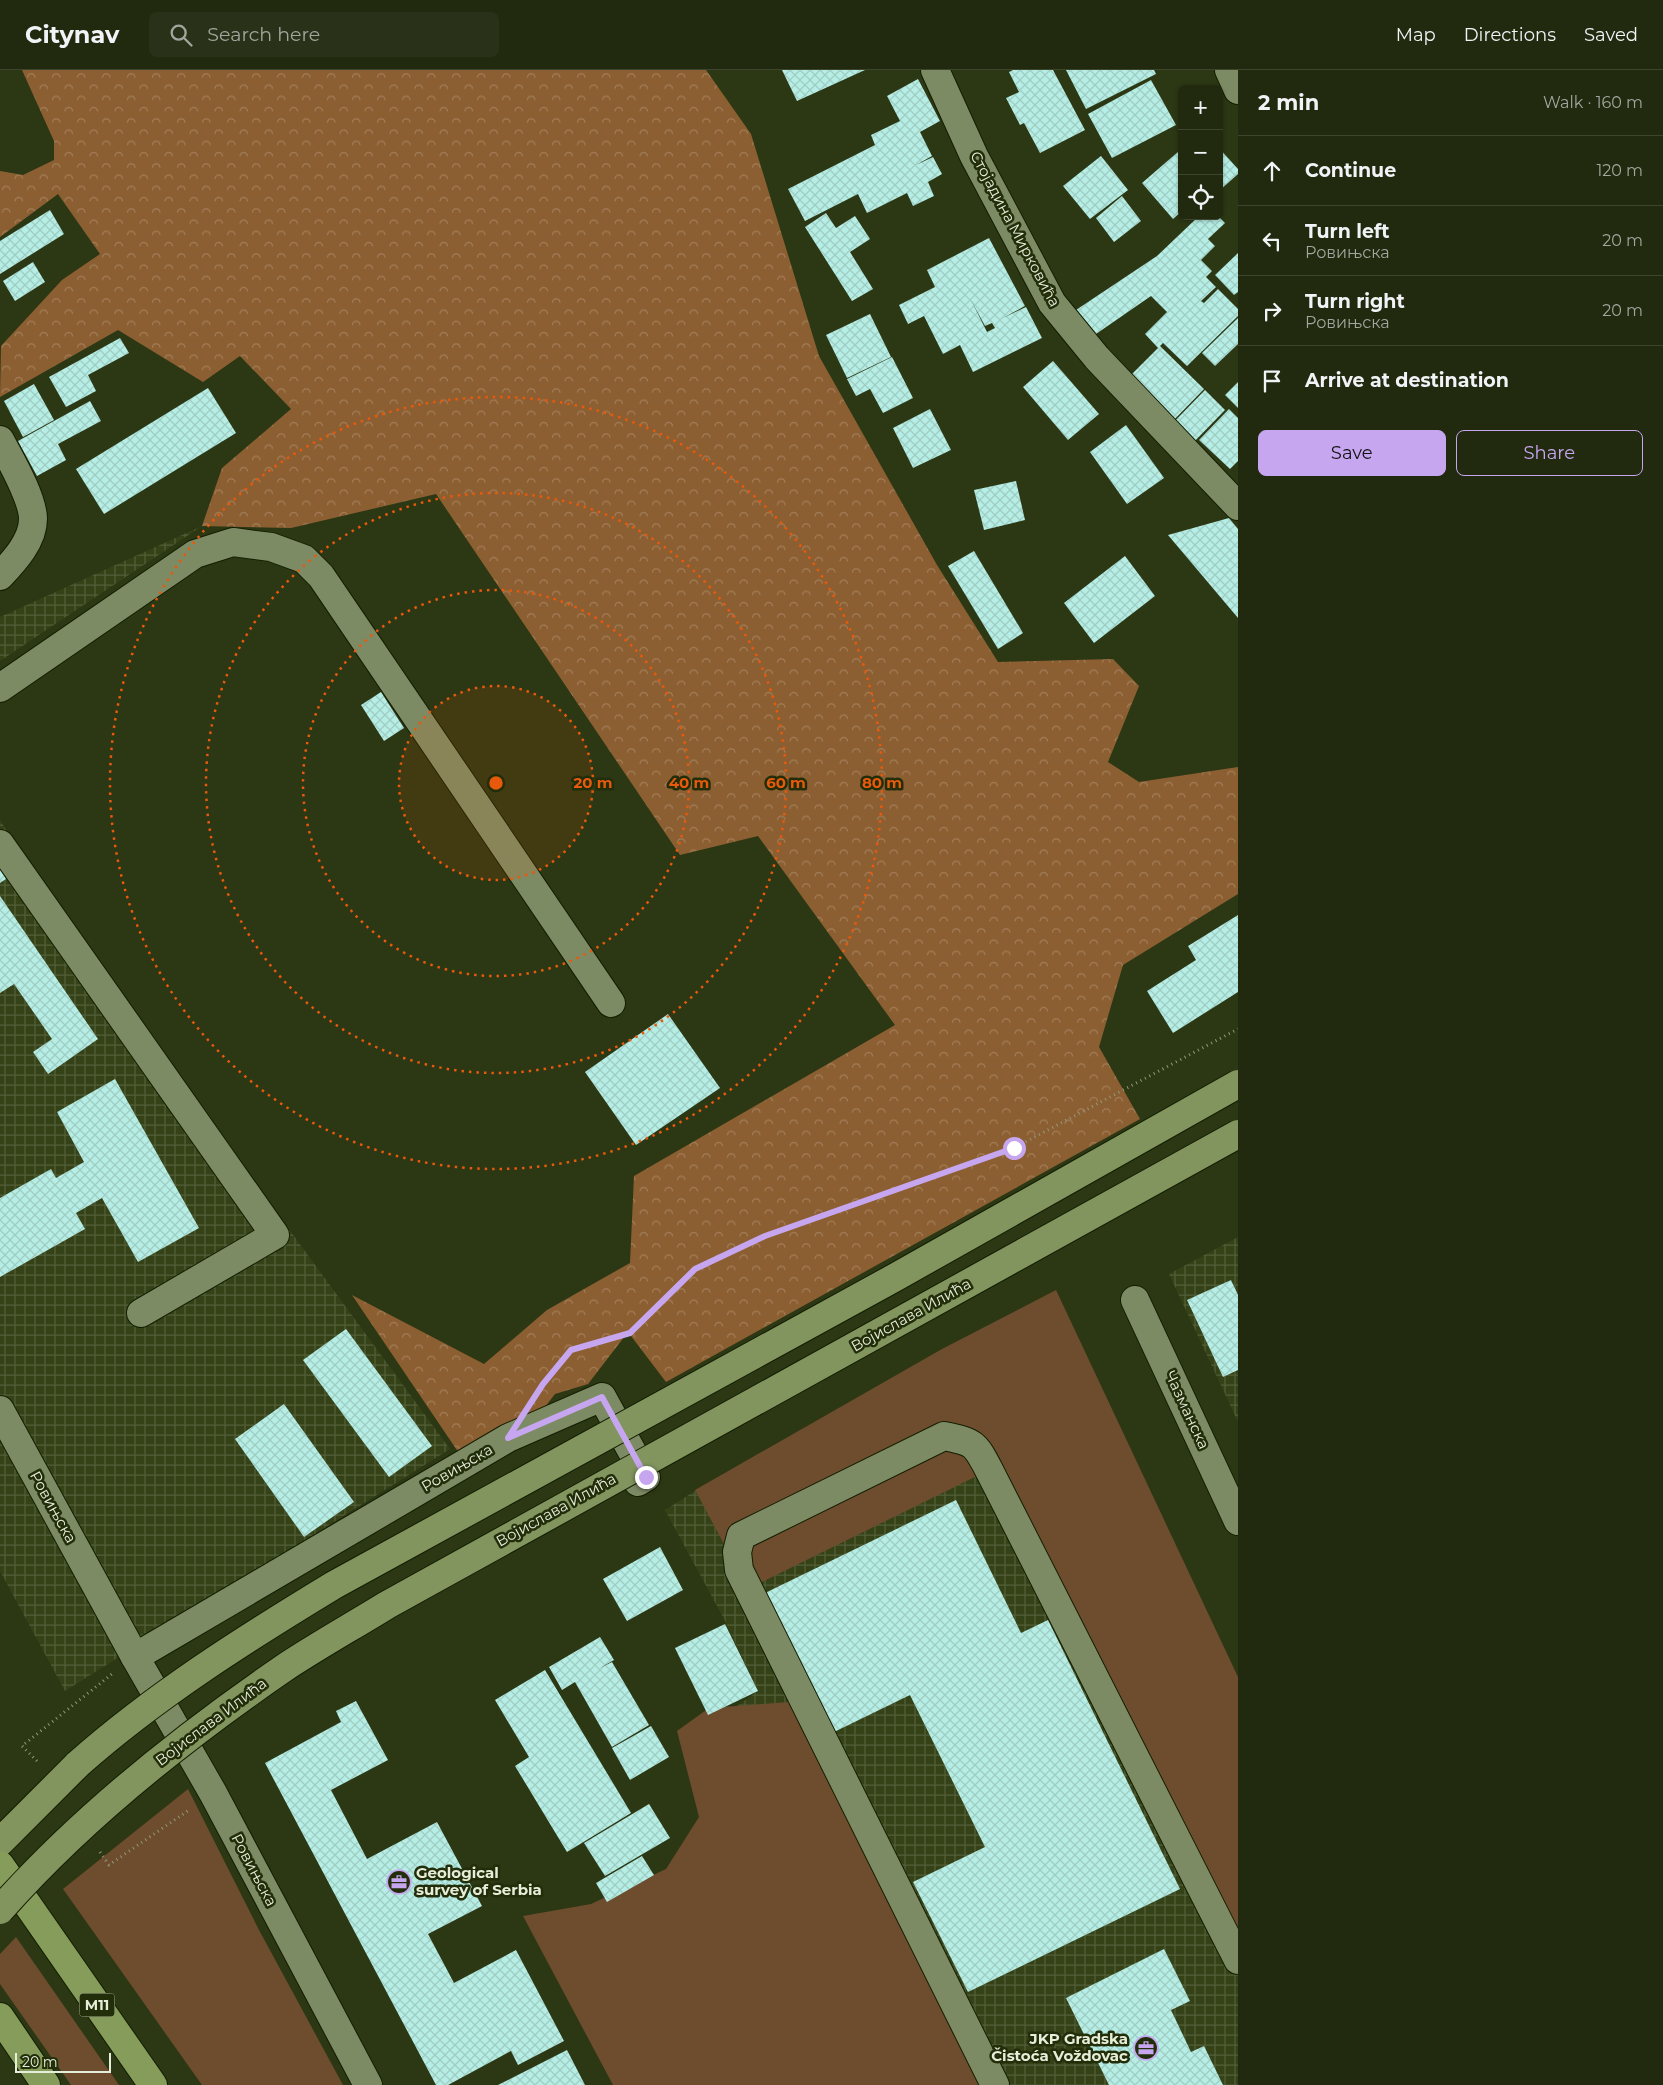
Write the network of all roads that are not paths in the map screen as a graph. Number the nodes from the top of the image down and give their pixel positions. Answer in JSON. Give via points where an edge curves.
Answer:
{"nodes":[{"id":1,"x":935,"y":70,"type":"edge"},
{"id":2,"x":1229,"y":70,"type":"edge"},
{"id":3,"x":1238,"y":90,"type":"edge"},
{"id":4,"x":0,"y":440,"type":"edge"},
{"id":5,"x":1235,"y":497,"type":"edge"},
{"id":6,"x":0,"y":576,"type":"edge"},
{"id":7,"x":0,"y":688,"type":"edge"},
{"id":8,"x":0,"y":844,"type":"edge"},
{"id":9,"x":611,"y":1003,"type":"dead end"},
{"id":10,"x":1238,"y":1084,"type":"edge"},
{"id":11,"x":1238,"y":1134,"type":"edge"},
{"id":12,"x":1135,"y":1300,"type":"dead end"},
{"id":13,"x":141,"y":1313,"type":"dead end"},
{"id":14,"x":0,"y":1410,"type":"edge"},
{"id":15,"x":1238,"y":1521,"type":"edge"},
{"id":16,"x":513,"y":1548,"type":"dead end"},
{"id":17,"x":133,"y":1654,"type":"junction"},
{"id":18,"x":0,"y":1842,"type":"edge"},
{"id":19,"x":0,"y":1865,"type":"edge"},
{"id":20,"x":0,"y":1910,"type":"edge"},
{"id":21,"x":1238,"y":1960,"type":"edge"},
{"id":22,"x":0,"y":2018,"type":"edge"},
{"id":23,"x":46,"y":2085,"type":"edge"},
{"id":24,"x":153,"y":2085,"type":"edge"},
{"id":25,"x":368,"y":2085,"type":"edge"},
{"id":26,"x":995,"y":2085,"type":"edge"}],
"edges":[{"from":1,"to":5,"type":"street","name":"Стојадина Мирковића","via":[[974,156],[1052,303],[1097,358]]},
{"from":2,"to":3,"type":"street"},
{"from":4,"to":6,"type":"street","via":[[23,485],[33,518],[30,533],[16,560]]},
{"from":7,"to":9,"type":"street","via":[[195,554],[233,542],[271,547],[304,559],[326,585]]},
{"from":8,"to":13,"type":"street","via":[[275,1235]]},
{"from":10,"to":18,"type":"main road","bridge":true,"via":[[886,1282],[334,1585],[264,1627],[202,1669],[87,1756]]},
{"from":11,"to":20,"type":"main road","name":"Војислава Илића","bridge":true,"via":[[387,1605],[286,1667],[164,1756],[61,1846]]},
{"from":12,"to":15,"type":"street","name":"Чазманска"},
{"from":14,"to":17,"type":"street","name":"Ровињска"},
{"from":16,"to":17,"type":"street","name":"Ровињска","via":[[646,1477],[602,1397],[508,1438]]},
{"from":17,"to":25,"type":"street","name":"Ровињска","via":[[213,1793]]},
{"from":19,"to":24,"type":"highway","number":"M11"},
{"from":21,"to":26,"type":"street","via":[[980,1452],[970,1441],[944,1436],[741,1536],[737,1552],[739,1570]]},
{"from":22,"to":23,"type":"highway"}]}
